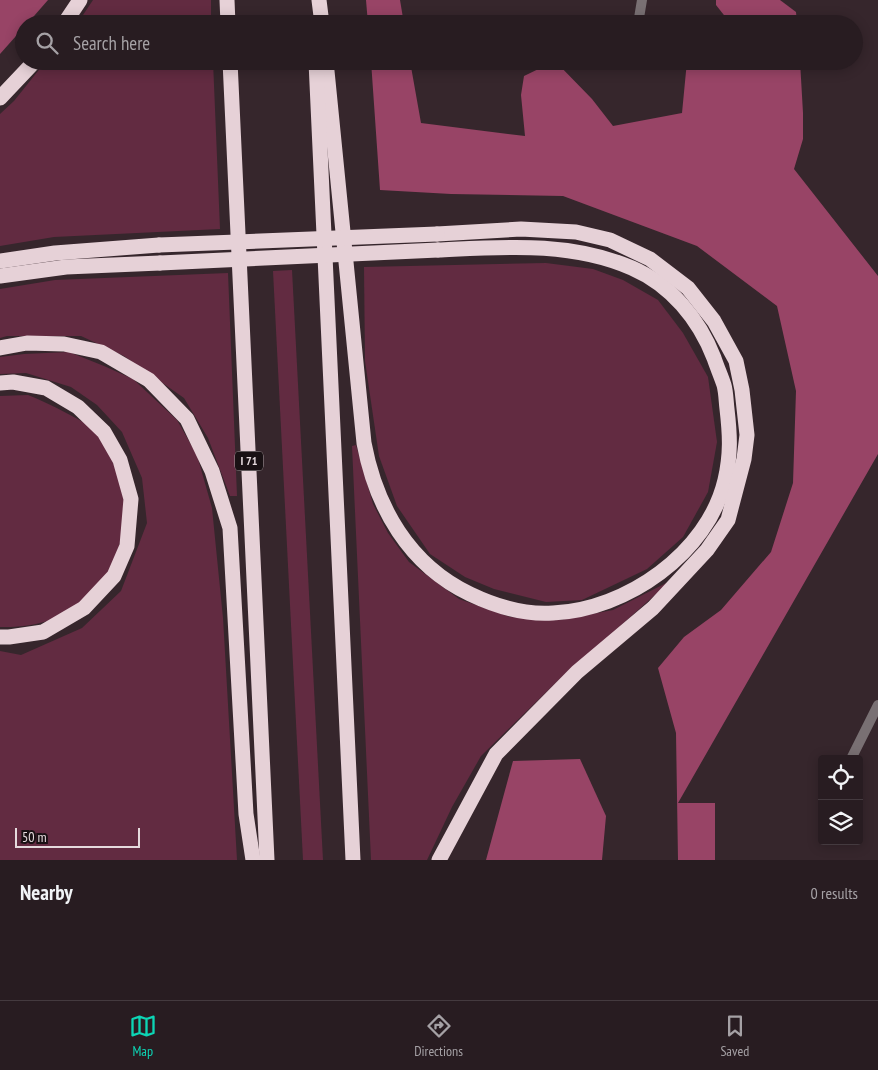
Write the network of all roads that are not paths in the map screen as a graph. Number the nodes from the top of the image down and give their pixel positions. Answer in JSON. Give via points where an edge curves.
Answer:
{"nodes":[{"id":1,"x":80,"y":0,"type":"edge"},
{"id":2,"x":227,"y":0,"type":"edge"},
{"id":3,"x":313,"y":0,"type":"edge"},
{"id":4,"x":319,"y":0,"type":"edge"},
{"id":5,"x":642,"y":0,"type":"edge"},
{"id":6,"x":70,"y":15,"type":"edge"},
{"id":7,"x":228,"y":15,"type":"edge"},
{"id":8,"x":314,"y":15,"type":"edge"},
{"id":9,"x":321,"y":15,"type":"edge"},
{"id":10,"x":640,"y":15,"type":"edge"},
{"id":11,"x":26,"y":70,"type":"edge"},
{"id":12,"x":230,"y":70,"type":"edge"},
{"id":13,"x":316,"y":70,"type":"edge"},
{"id":14,"x":327,"y":70,"type":"edge"},
{"id":15,"x":0,"y":98,"type":"edge"},
{"id":16,"x":345,"y":254,"type":"edge"},
{"id":17,"x":345,"y":254,"type":"edge"},
{"id":18,"x":345,"y":254,"type":"edge"},
{"id":19,"x":345,"y":254,"type":"edge"},
{"id":20,"x":0,"y":261,"type":"edge"},
{"id":21,"x":0,"y":276,"type":"edge"},
{"id":22,"x":0,"y":348,"type":"edge"},
{"id":23,"x":0,"y":383,"type":"edge"},
{"id":24,"x":0,"y":637,"type":"edge"},
{"id":25,"x":878,"y":705,"type":"edge"},
{"id":26,"x":852,"y":755,"type":"edge"},
{"id":27,"x":253,"y":860,"type":"edge"},
{"id":28,"x":268,"y":860,"type":"edge"},
{"id":29,"x":353,"y":860,"type":"edge"},
{"id":30,"x":439,"y":860,"type":"edge"}],
"edges":[{"from":1,"to":6,"type":"highway"},
{"from":2,"to":7,"type":"highway"},
{"from":3,"to":8,"type":"highway"},
{"from":4,"to":9,"type":"highway"},
{"from":5,"to":10,"type":"street"},
{"from":11,"to":15,"type":"highway"},
{"from":12,"to":28,"type":"highway","number":"I 71"},
{"from":13,"to":29,"type":"highway"},
{"from":14,"to":16,"type":"highway","bridge":true},
{"from":17,"to":18,"type":"highway","bridge":true,"via":[[369,466],[387,514],[405,542],[430,570],[460,590],[489,603],[520,611],[553,613],[592,607],[630,592],[666,569],[692,542],[711,517],[725,482],[731,441],[725,387],[706,337],[687,310],[662,285],[634,268],[563,249],[521,246]]},
{"from":19,"to":21,"type":"highway","bridge":true,"via":[[66,268]]},
{"from":20,"to":30,"type":"highway","bridge":true,"via":[[54,253],[159,245],[521,229],[576,232],[610,240],[650,258],[688,288],[714,321],[736,361],[747,435],[728,520],[707,550],[653,608],[577,672],[496,754]]},
{"from":22,"to":27,"type":"highway","via":[[28,343],[64,344],[100,352],[149,380],[187,419],[212,471],[230,528],[246,814]]},
{"from":23,"to":24,"type":"highway","via":[[46,388],[78,407],[104,432],[120,460],[131,499],[127,546],[114,576],[84,608],[43,632]]},
{"from":25,"to":26,"type":"street"}]}
